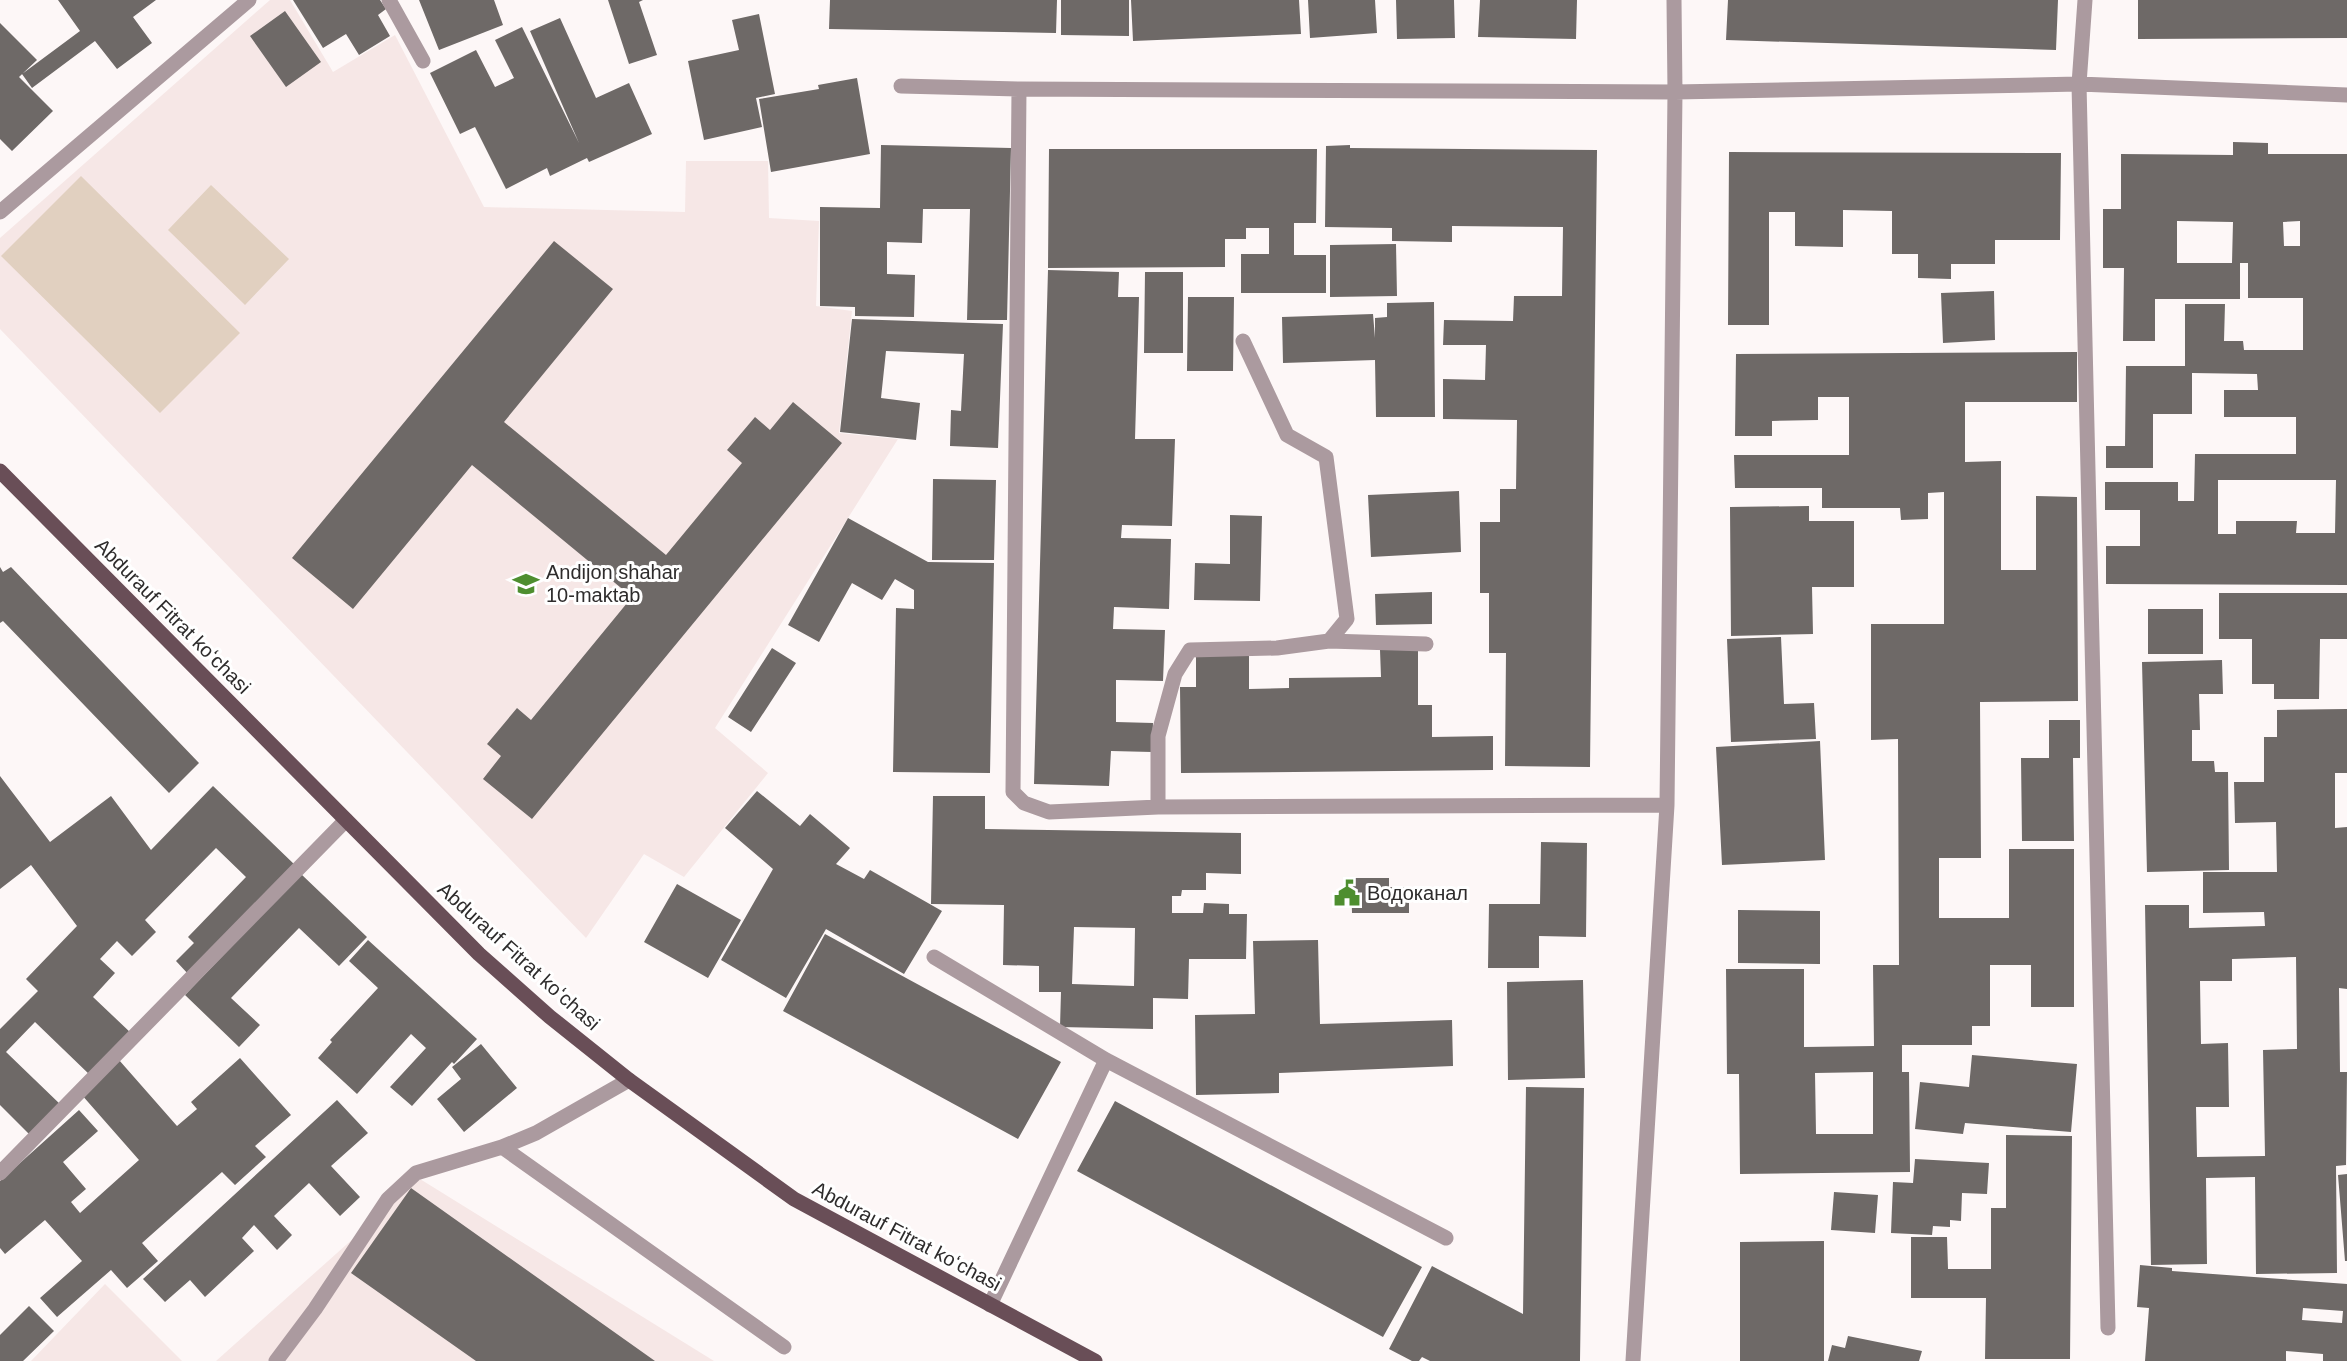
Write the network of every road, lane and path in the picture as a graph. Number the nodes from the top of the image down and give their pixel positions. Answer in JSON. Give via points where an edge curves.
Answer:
{"nodes":[{"id":1,"x":249,"y":0,"type":"edge"},
{"id":2,"x":389,"y":0,"type":"edge"},
{"id":3,"x":1674,"y":0,"type":"edge"},
{"id":4,"x":2085,"y":0,"type":"edge"},
{"id":5,"x":423,"y":61,"type":"dead end"},
{"id":6,"x":2079,"y":84,"type":"junction"},
{"id":7,"x":901,"y":86,"type":"dead end"},
{"id":8,"x":1019,"y":90,"type":"junction"},
{"id":9,"x":1675,"y":93,"type":"junction"},
{"id":10,"x":2347,"y":95,"type":"edge"},
{"id":11,"x":0,"y":212,"type":"edge"},
{"id":12,"x":1243,"y":341,"type":"dead end"},
{"id":13,"x":0,"y":471,"type":"edge"},
{"id":14,"x":1329,"y":640,"type":"junction"},
{"id":15,"x":1426,"y":645,"type":"dead end"},
{"id":16,"x":1667,"y":805,"type":"junction"},
{"id":17,"x":1158,"y":807,"type":"junction"},
{"id":18,"x":346,"y":820,"type":"junction"},
{"id":19,"x":934,"y":957,"type":"dead end"},
{"id":20,"x":1106,"y":1060,"type":"junction"},
{"id":21,"x":629,"y":1080,"type":"junction"},
{"id":22,"x":502,"y":1147,"type":"junction"},
{"id":23,"x":0,"y":1173,"type":"edge"},
{"id":24,"x":1446,"y":1238,"type":"dead end"},
{"id":25,"x":990,"y":1305,"type":"junction"},
{"id":26,"x":2108,"y":1328,"type":"dead end"},
{"id":27,"x":784,"y":1347,"type":"dead end"},
{"id":28,"x":276,"y":1361,"type":"edge"},
{"id":29,"x":1095,"y":1361,"type":"edge"},
{"id":30,"x":1633,"y":1361,"type":"edge"}],
"edges":[{"from":1,"to":11,"type":"street"},
{"from":2,"to":5,"type":"street"},
{"from":3,"to":9,"type":"street"},
{"from":4,"to":6,"type":"street"},
{"from":6,"to":9,"type":"street"},
{"from":6,"to":10,"type":"street"},
{"from":6,"to":26,"type":"street"},
{"from":7,"to":8,"type":"street"},
{"from":8,"to":9,"type":"street"},
{"from":8,"to":17,"type":"street","via":[[1013,792],[1024,803],[1049,812]]},
{"from":9,"to":16,"type":"street"},
{"from":12,"to":14,"type":"street","via":[[1287,435],[1326,457],[1347,619]]},
{"from":13,"to":18,"type":"main road","name":"Abdurauf Fitrat koʻchasi"},
{"from":14,"to":15,"type":"street"},
{"from":14,"to":17,"type":"street","via":[[1277,648],[1190,651],[1175,674],[1158,736]]},
{"from":16,"to":17,"type":"street"},
{"from":16,"to":30,"type":"street"},
{"from":18,"to":21,"type":"main road","name":"Abdurauf Fitrat koʻchasi","via":[[479,954]]},
{"from":18,"to":23,"type":"street"},
{"from":19,"to":20,"type":"street"},
{"from":20,"to":24,"type":"street"},
{"from":20,"to":25,"type":"street"},
{"from":21,"to":22,"type":"street","via":[[536,1133]]},
{"from":21,"to":25,"type":"main road","name":"Abdurauf Fitrat koʻchasi","via":[[794,1199]]},
{"from":22,"to":27,"type":"street"},
{"from":22,"to":28,"type":"street","via":[[416,1173],[388,1199]]},
{"from":25,"to":29,"type":"main road","name":"Abdurauf Fitrat koʻchasi"}]}
